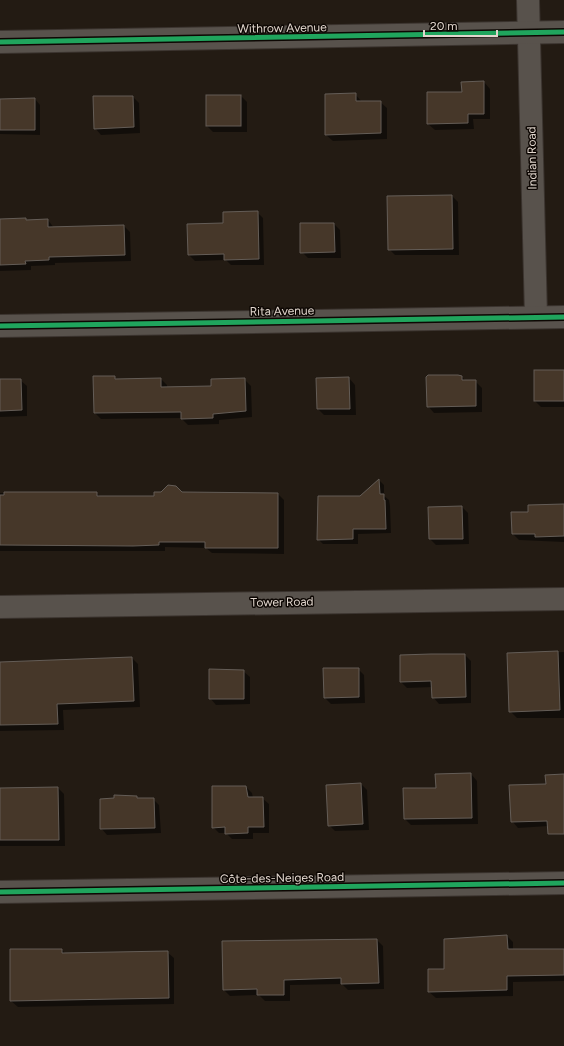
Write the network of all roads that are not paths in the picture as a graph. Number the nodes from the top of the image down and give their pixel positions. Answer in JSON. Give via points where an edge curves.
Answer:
{"nodes":[{"id":1,"x":528,"y":0,"type":"edge"},
{"id":2,"x":564,"y":32,"type":"edge"},
{"id":3,"x":529,"y":34,"type":"junction"},
{"id":4,"x":0,"y":42,"type":"edge"},
{"id":5,"x":536,"y":317,"type":"junction"},
{"id":6,"x":564,"y":317,"type":"edge"},
{"id":7,"x":0,"y":326,"type":"edge"},
{"id":8,"x":564,"y":599,"type":"edge"},
{"id":9,"x":0,"y":607,"type":"edge"},
{"id":10,"x":564,"y":883,"type":"edge"},
{"id":11,"x":0,"y":892,"type":"edge"}],
"edges":[{"from":1,"to":3,"type":"street","name":"Indian Road"},
{"from":2,"to":3,"type":"street","name":"Withrow Avenue"},
{"from":3,"to":4,"type":"street","name":"Withrow Avenue"},
{"from":3,"to":5,"type":"street","name":"Indian Road"},
{"from":5,"to":6,"type":"street","name":"Rita Avenue"},
{"from":5,"to":7,"type":"street","name":"Rita Avenue"},
{"from":8,"to":9,"type":"street","name":"Tower Road"},
{"from":10,"to":11,"type":"street","name":"Côte-des-Neiges Road"}]}
